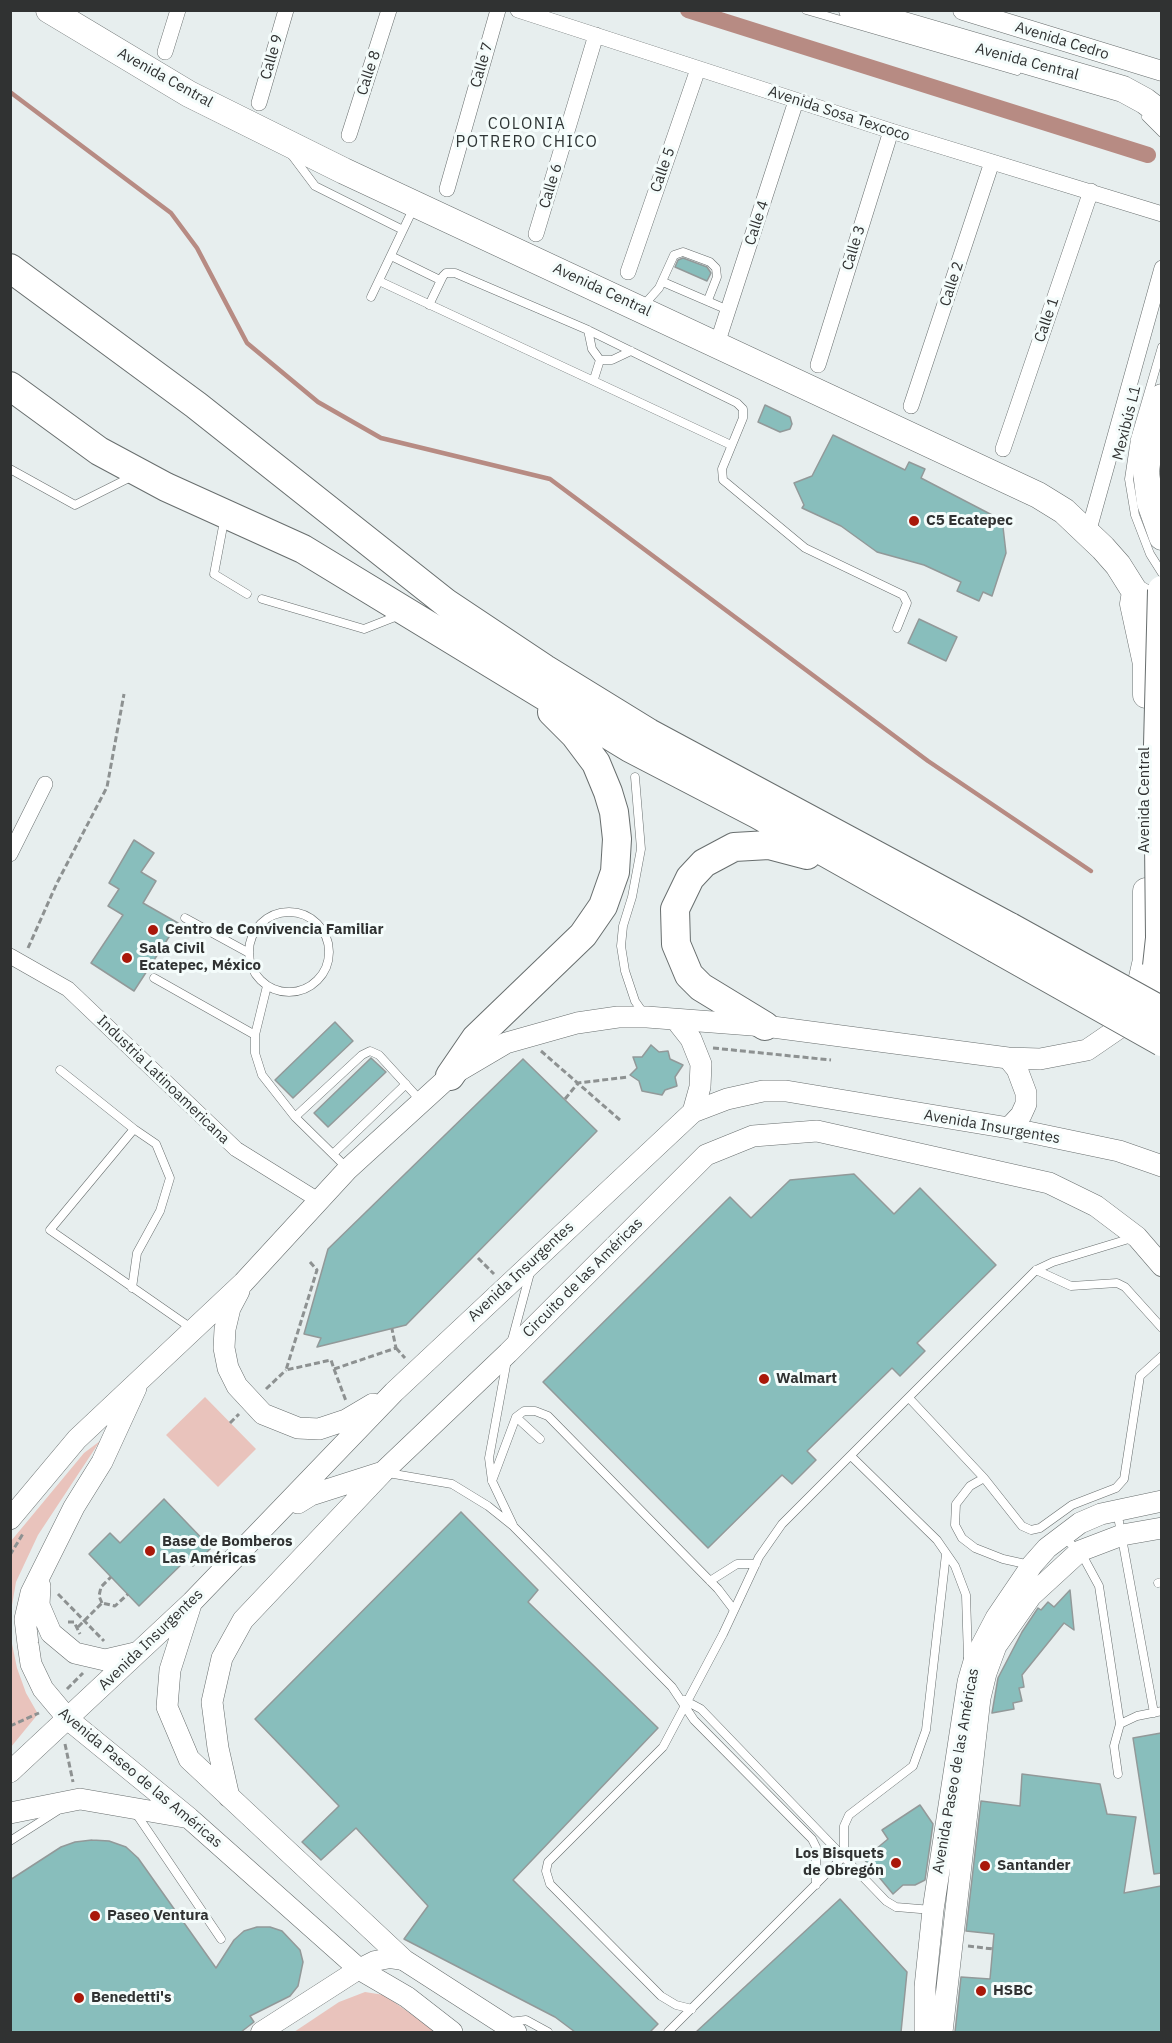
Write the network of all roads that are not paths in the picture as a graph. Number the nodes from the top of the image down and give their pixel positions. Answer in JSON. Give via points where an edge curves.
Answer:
{"nodes":[{"id":1,"x":49,"y":10,"type":"edge"},
{"id":2,"x":178,"y":10,"type":"edge"},
{"id":3,"x":286,"y":10,"type":"edge"},
{"id":4,"x":388,"y":10,"type":"edge"},
{"id":5,"x":498,"y":10,"type":"edge"},
{"id":6,"x":518,"y":10,"type":"edge"},
{"id":7,"x":806,"y":10,"type":"edge"},
{"id":8,"x":852,"y":10,"type":"edge"},
{"id":9,"x":972,"y":12,"type":"edge"},
{"id":10,"x":596,"y":35,"type":"junction"},
{"id":11,"x":165,"y":52,"type":"dead end"},
{"id":12,"x":698,"y":69,"type":"junction"},
{"id":13,"x":1161,"y":71,"type":"edge"},
{"id":14,"x":1027,"y":74,"type":"dead end"},
{"id":15,"x":796,"y":101,"type":"junction"},
{"id":16,"x":259,"y":103,"type":"dead end"},
{"id":17,"x":1150,"y":112,"type":"edge"},
{"id":18,"x":891,"y":131,"type":"junction"},
{"id":19,"x":1161,"y":133,"type":"edge"},
{"id":20,"x":349,"y":135,"type":"dead end"},
{"id":21,"x":280,"y":138,"type":"junction"},
{"id":22,"x":992,"y":162,"type":"junction"},
{"id":23,"x":447,"y":189,"type":"dead end"},
{"id":24,"x":1091,"y":191,"type":"junction"},
{"id":25,"x":416,"y":203,"type":"junction"},
{"id":26,"x":1161,"y":214,"type":"edge"},
{"id":27,"x":403,"y":230,"type":"junction"},
{"id":28,"x":536,"y":234,"type":"dead end"},
{"id":29,"x":391,"y":256,"type":"junction"},
{"id":30,"x":10,"y":268,"type":"edge"},
{"id":31,"x":1161,"y":268,"type":"edge"},
{"id":32,"x":628,"y":272,"type":"dead end"},
{"id":33,"x":440,"y":280,"type":"junction"},
{"id":34,"x":380,"y":281,"type":"junction"},
{"id":35,"x":663,"y":282,"type":"junction"},
{"id":36,"x":371,"y":297,"type":"dead end"},
{"id":37,"x":708,"y":300,"type":"junction"},
{"id":38,"x":429,"y":305,"type":"junction"},
{"id":39,"x":641,"y":308,"type":"junction"},
{"id":40,"x":728,"y":310,"type":"junction"},
{"id":41,"x":588,"y":330,"type":"junction"},
{"id":42,"x":717,"y":344,"type":"junction"},
{"id":43,"x":1161,"y":347,"type":"edge"},
{"id":44,"x":631,"y":351,"type":"junction"},
{"id":45,"x":600,"y":360,"type":"junction"},
{"id":46,"x":818,"y":365,"type":"dead end"},
{"id":47,"x":594,"y":379,"type":"junction"},
{"id":48,"x":10,"y":386,"type":"edge"},
{"id":49,"x":1161,"y":397,"type":"edge"},
{"id":50,"x":911,"y":406,"type":"dead end"},
{"id":51,"x":731,"y":445,"type":"junction"},
{"id":52,"x":1002,"y":449,"type":"dead end"},
{"id":53,"x":10,"y":469,"type":"edge"},
{"id":54,"x":140,"y":472,"type":"junction"},
{"id":55,"x":226,"y":513,"type":"junction"},
{"id":56,"x":1088,"y":533,"type":"junction"},
{"id":57,"x":1161,"y":537,"type":"edge"},
{"id":58,"x":1161,"y":573,"type":"edge"},
{"id":59,"x":1148,"y":591,"type":"edge"},
{"id":60,"x":247,"y":594,"type":"dead end"},
{"id":61,"x":262,"y":599,"type":"dead end"},
{"id":62,"x":407,"y":612,"type":"junction"},
{"id":63,"x":897,"y":628,"type":"dead end"},
{"id":64,"x":1161,"y":633,"type":"edge"},
{"id":65,"x":525,"y":686,"type":"junction"},
{"id":66,"x":635,"y":777,"type":"dead end"},
{"id":67,"x":45,"y":784,"type":"dead end"},
{"id":68,"x":12,"y":847,"type":"edge"},
{"id":69,"x":851,"y":870,"type":"junction"},
{"id":70,"x":185,"y":918,"type":"dead end"},
{"id":71,"x":1002,"y":938,"type":"junction"},
{"id":72,"x":249,"y":953,"type":"junction"},
{"id":73,"x":14,"y":961,"type":"edge"},
{"id":74,"x":154,"y":978,"type":"dead end"},
{"id":75,"x":267,"y":986,"type":"junction"},
{"id":76,"x":1154,"y":995,"type":"edge"},
{"id":77,"x":646,"y":1017,"type":"junction"},
{"id":78,"x":676,"y":1020,"type":"junction"},
{"id":79,"x":765,"y":1026,"type":"junction"},
{"id":80,"x":255,"y":1035,"type":"junction"},
{"id":81,"x":1161,"y":1042,"type":"edge"},
{"id":82,"x":1008,"y":1058,"type":"junction"},
{"id":83,"x":60,"y":1070,"type":"dead end"},
{"id":84,"x":450,"y":1076,"type":"junction"},
{"id":85,"x":406,"y":1084,"type":"junction"},
{"id":86,"x":422,"y":1102,"type":"junction"},
{"id":87,"x":693,"y":1112,"type":"junction"},
{"id":88,"x":295,"y":1117,"type":"junction"},
{"id":89,"x":1009,"y":1128,"type":"junction"},
{"id":90,"x":134,"y":1129,"type":"junction"},
{"id":91,"x":333,"y":1154,"type":"junction"},
{"id":92,"x":1161,"y":1166,"type":"edge"},
{"id":93,"x":348,"y":1169,"type":"junction"},
{"id":94,"x":318,"y":1200,"type":"junction"},
{"id":95,"x":1137,"y":1237,"type":"junction"},
{"id":96,"x":534,"y":1258,"type":"junction"},
{"id":97,"x":1161,"y":1266,"type":"edge"},
{"id":98,"x":1036,"y":1270,"type":"junction"},
{"id":99,"x":243,"y":1282,"type":"junction"},
{"id":100,"x":132,"y":1288,"type":"junction"},
{"id":101,"x":1161,"y":1328,"type":"edge"},
{"id":102,"x":193,"y":1329,"type":"junction"},
{"id":103,"x":508,"y":1353,"type":"junction"},
{"id":104,"x":1161,"y":1356,"type":"edge"},
{"id":105,"x":141,"y":1376,"type":"junction"},
{"id":106,"x":394,"y":1392,"type":"junction"},
{"id":107,"x":909,"y":1398,"type":"junction"},
{"id":108,"x":516,"y":1417,"type":"junction"},
{"id":109,"x":540,"y":1439,"type":"dead end"},
{"id":110,"x":852,"y":1457,"type":"junction"},
{"id":111,"x":383,"y":1472,"type":"junction"},
{"id":112,"x":984,"y":1478,"type":"junction"},
{"id":113,"x":492,"y":1481,"type":"junction"},
{"id":114,"x":1161,"y":1502,"type":"edge"},
{"id":115,"x":1117,"y":1509,"type":"junction"},
{"id":116,"x":10,"y":1520,"type":"edge"},
{"id":117,"x":272,"y":1520,"type":"junction"},
{"id":118,"x":513,"y":1526,"type":"junction"},
{"id":119,"x":1161,"y":1528,"type":"edge"},
{"id":120,"x":1061,"y":1536,"type":"junction"},
{"id":121,"x":1122,"y":1536,"type":"junction"},
{"id":122,"x":1080,"y":1551,"type":"junction"},
{"id":123,"x":946,"y":1554,"type":"junction"},
{"id":124,"x":756,"y":1564,"type":"junction"},
{"id":125,"x":1032,"y":1565,"type":"junction"},
{"id":126,"x":41,"y":1574,"type":"junction"},
{"id":127,"x":710,"y":1581,"type":"junction"},
{"id":128,"x":192,"y":1602,"type":"junction"},
{"id":129,"x":734,"y":1610,"type":"junction"},
{"id":130,"x":136,"y":1653,"type":"junction"},
{"id":131,"x":968,"y":1682,"type":"junction"},
{"id":132,"x":685,"y":1702,"type":"junction"},
{"id":133,"x":1158,"y":1712,"type":"edge"},
{"id":134,"x":1120,"y":1724,"type":"junction"},
{"id":135,"x":56,"y":1732,"type":"junction"},
{"id":136,"x":10,"y":1765,"type":"edge"},
{"id":137,"x":10,"y":1772,"type":"edge"},
{"id":138,"x":1118,"y":1774,"type":"dead end"},
{"id":139,"x":229,"y":1797,"type":"junction"},
{"id":140,"x":77,"y":1799,"type":"junction"},
{"id":141,"x":131,"y":1806,"type":"junction"},
{"id":142,"x":10,"y":1813,"type":"edge"},
{"id":143,"x":189,"y":1818,"type":"junction"},
{"id":144,"x":10,"y":1841,"type":"edge"},
{"id":145,"x":844,"y":1856,"type":"junction"},
{"id":146,"x":816,"y":1885,"type":"junction"},
{"id":147,"x":933,"y":1910,"type":"junction"},
{"id":148,"x":956,"y":1912,"type":"junction"},
{"id":149,"x":221,"y":1939,"type":"dead end"},
{"id":150,"x":404,"y":1960,"type":"junction"},
{"id":151,"x":359,"y":1969,"type":"junction"},
{"id":152,"x":926,"y":1972,"type":"junction"},
{"id":153,"x":949,"y":1974,"type":"junction"},
{"id":154,"x":692,"y":2009,"type":"junction"},
{"id":155,"x":508,"y":2028,"type":"edge"},
{"id":156,"x":261,"y":2032,"type":"edge"},
{"id":157,"x":452,"y":2032,"type":"edge"},
{"id":158,"x":548,"y":2032,"type":"edge"},
{"id":159,"x":668,"y":2032,"type":"edge"},
{"id":160,"x":925,"y":2032,"type":"edge"},
{"id":161,"x":942,"y":2032,"type":"edge"}],
"edges":[{"from":1,"to":21,"type":"highway","name":"Avenida Central","via":[[189,94]]},
{"from":2,"to":11,"type":"street"},
{"from":3,"to":16,"type":"street","name":"Calle 9"},
{"from":4,"to":20,"type":"street","name":"Calle 8"},
{"from":5,"to":23,"type":"street","name":"Calle 7"},
{"from":6,"to":10,"type":"street","name":"Avenida Sosa Texcoco"},
{"from":7,"to":14,"type":"lane"},
{"from":8,"to":17,"type":"highway","name":"Avenida Central","via":[[1123,89],[1145,100]]},
{"from":9,"to":13,"type":"street","name":"Avenida Cedro"},
{"from":10,"to":12,"type":"street","name":"Avenida Sosa Texcoco"},
{"from":10,"to":28,"type":"street","name":"Calle 6"},
{"from":12,"to":15,"type":"street","name":"Avenida Sosa Texcoco"},
{"from":12,"to":32,"type":"street","name":"Calle 5"},
{"from":15,"to":18,"type":"street","name":"Avenida Sosa Texcoco"},
{"from":15,"to":40,"type":"street","name":"Calle 4"},
{"from":17,"to":19,"type":"lane"},
{"from":18,"to":22,"type":"street","name":"Avenida Sosa Texcoco"},
{"from":18,"to":46,"type":"street","name":"Calle 3"},
{"from":21,"to":25,"type":"highway","name":"Avenida Central"},
{"from":21,"to":27,"type":"lane","via":[[315,186]]},
{"from":22,"to":24,"type":"street","name":"Avenida Sosa Texcoco"},
{"from":22,"to":50,"type":"street","name":"Calle 2"},
{"from":24,"to":26,"type":"street","name":"Avenida Sosa Texcoco"},
{"from":24,"to":52,"type":"street","name":"Calle 1"},
{"from":25,"to":27,"type":"lane"},
{"from":25,"to":39,"type":"highway","name":"Avenida Central"},
{"from":27,"to":29,"type":"lane"},
{"from":29,"to":33,"type":"lane"},
{"from":29,"to":34,"type":"lane"},
{"from":30,"to":71,"type":"highway","via":[[196,405],[446,603],[649,734]]},
{"from":31,"to":56,"type":"street"},
{"from":33,"to":38,"type":"lane"},
{"from":33,"to":41,"type":"lane","via":[[446,273],[455,273]]},
{"from":34,"to":36,"type":"lane"},
{"from":34,"to":38,"type":"lane"},
{"from":35,"to":37,"type":"lane"},
{"from":35,"to":37,"type":"lane","via":[[674,255],[688,252],[710,261],[716,268],[717,277]]},
{"from":35,"to":39,"type":"lane"},
{"from":37,"to":40,"type":"lane"},
{"from":38,"to":47,"type":"lane"},
{"from":39,"to":42,"type":"highway","name":"Avenida Central"},
{"from":40,"to":42,"type":"street","name":"Calle 4"},
{"from":41,"to":44,"type":"lane"},
{"from":41,"to":45,"type":"lane","via":[[592,349]]},
{"from":42,"to":56,"type":"highway","name":"Avenida Central","via":[[1038,495],[1065,511]]},
{"from":43,"to":58,"type":"lane","name":"Mexibús L1","via":[[1135,439],[1129,479],[1135,515]]},
{"from":44,"to":45,"type":"lane","via":[[612,360]]},
{"from":44,"to":51,"type":"lane","via":[[740,406],[743,418]]},
{"from":45,"to":47,"type":"lane"},
{"from":47,"to":51,"type":"lane"},
{"from":48,"to":54,"type":"highway","via":[[99,451]]},
{"from":49,"to":57,"type":"highway","via":[[1146,472],[1150,503]]},
{"from":51,"to":63,"type":"lane","via":[[722,469],[723,480],[805,548],[903,595],[907,603]]},
{"from":53,"to":54,"type":"lane","via":[[75,505]]},
{"from":54,"to":55,"type":"highway"},
{"from":55,"to":60,"type":"lane","via":[[214,574]]},
{"from":55,"to":62,"type":"highway","via":[[303,549]]},
{"from":56,"to":59,"type":"highway","name":"Avenida Central"},
{"from":59,"to":64,"type":"highway","name":"Avenida Central","via":[[1145,598]]},
{"from":59,"to":76,"type":"highway","bridge":true,"via":[[1158,745],[1160,938]]},
{"from":59,"to":76,"type":"highway","name":"Avenida Central","via":[[1133,604],[1146,664],[1146,960]]},
{"from":61,"to":62,"type":"lane","via":[[364,629]]},
{"from":62,"to":65,"type":"highway"},
{"from":65,"to":69,"type":"highway"},
{"from":65,"to":84,"type":"highway","via":[[575,735],[596,763],[614,812],[615,872],[603,906],[584,935],[476,1038]]},
{"from":66,"to":77,"type":"lane","via":[[641,849],[621,946],[635,1001]]},
{"from":67,"to":68,"type":"street"},
{"from":69,"to":71,"type":"highway"},
{"from":69,"to":79,"type":"highway","via":[[788,848],[751,844],[734,847],[704,863],[681,893],[674,928],[680,958],[689,975],[710,993]]},
{"from":70,"to":72,"type":"lane"},
{"from":71,"to":76,"type":"highway","bridge":true},
{"from":71,"to":81,"type":"highway","bridge":true},
{"from":72,"to":75,"type":"lane","via":[[251,966]]},
{"from":72,"to":75,"type":"lane","via":[[257,928],[279,913],[305,915],[325,932],[329,958],[317,982],[292,992]]},
{"from":73,"to":94,"type":"street","name":"Industria Latinoamericana","via":[[68,989],[236,1149]]},
{"from":74,"to":80,"type":"lane"},
{"from":75,"to":80,"type":"lane"},
{"from":76,"to":82,"type":"main road","via":[[1122,1026],[1087,1050],[1040,1059]]},
{"from":77,"to":78,"type":"main road"},
{"from":77,"to":84,"type":"main road","via":[[577,1023],[535,1034],[506,1043]]},
{"from":78,"to":79,"type":"main road"},
{"from":78,"to":87,"type":"main road","via":[[701,1064]]},
{"from":79,"to":82,"type":"main road"},
{"from":80,"to":88,"type":"lane","via":[[255,1053],[262,1075]]},
{"from":82,"to":89,"type":"main road","via":[[1026,1093],[1021,1116]]},
{"from":83,"to":90,"type":"lane"},
{"from":84,"to":86,"type":"main road"},
{"from":85,"to":86,"type":"lane"},
{"from":85,"to":88,"type":"lane","via":[[379,1055],[366,1052]]},
{"from":85,"to":91,"type":"lane"},
{"from":86,"to":93,"type":"main road"},
{"from":87,"to":89,"type":"main road","name":"Avenida Insurgentes","via":[[727,1099],[786,1091]]},
{"from":87,"to":96,"type":"main road","name":"Avenida Insurgentes"},
{"from":88,"to":91,"type":"lane"},
{"from":89,"to":92,"type":"main road","name":"Avenida Insurgentes","via":[[1119,1151]]},
{"from":90,"to":100,"type":"lane","via":[[156,1144],[170,1178],[160,1211],[137,1253]]},
{"from":90,"to":100,"type":"lane","via":[[50,1230]]},
{"from":91,"to":93,"type":"lane"},
{"from":93,"to":94,"type":"main road"},
{"from":94,"to":99,"type":"main road"},
{"from":95,"to":97,"type":"main road","name":"Circuito de las Américas"},
{"from":95,"to":98,"type":"lane"},
{"from":95,"to":103,"type":"main road","name":"Circuito de las Américas","via":[[1096,1206],[1049,1183],[817,1131],[753,1136],[706,1155]]},
{"from":96,"to":103,"type":"lane"},
{"from":96,"to":106,"type":"main road","name":"Avenida Insurgentes"},
{"from":98,"to":101,"type":"lane","via":[[1071,1286],[1117,1283]]},
{"from":98,"to":107,"type":"lane"},
{"from":99,"to":102,"type":"main road"},
{"from":99,"to":106,"type":"main road","via":[[225,1329],[228,1368],[237,1386],[263,1414],[298,1428],[319,1429],[352,1417]]},
{"from":100,"to":102,"type":"lane"},
{"from":102,"to":105,"type":"main road"},
{"from":103,"to":111,"type":"main road","name":"Circuito de las Américas"},
{"from":103,"to":113,"type":"lane","via":[[489,1458]]},
{"from":104,"to":112,"type":"lane","via":[[1140,1376],[1124,1479],[1116,1488],[1072,1505],[1031,1530],[1022,1526]]},
{"from":105,"to":116,"type":"main road","via":[[77,1439]]},
{"from":105,"to":126,"type":"main road","name":"Avenida Paseo de las Américas","via":[[102,1462],[74,1506]]},
{"from":106,"to":117,"type":"main road","name":"Avenida Insurgentes"},
{"from":107,"to":110,"type":"lane"},
{"from":107,"to":112,"type":"lane"},
{"from":108,"to":109,"type":"lane"},
{"from":108,"to":113,"type":"lane"},
{"from":108,"to":127,"type":"lane","via":[[524,1411],[548,1416]]},
{"from":110,"to":123,"type":"lane","via":[[937,1540]]},
{"from":110,"to":124,"type":"lane","via":[[782,1524]]},
{"from":111,"to":117,"type":"main road","via":[[311,1495]]},
{"from":111,"to":118,"type":"lane","via":[[452,1484]]},
{"from":111,"to":139,"type":"main road","name":"Circuito de las Américas","via":[[243,1620],[222,1658],[212,1702]]},
{"from":112,"to":125,"type":"lane","via":[[970,1486],[956,1503],[956,1525],[962,1538],[1003,1559]]},
{"from":113,"to":118,"type":"lane"},
{"from":114,"to":115,"type":"main road","name":"Avenida Paseo de las Américas"},
{"from":115,"to":120,"type":"main road","name":"Avenida Paseo de las Américas","via":[[1080,1523]]},
{"from":115,"to":121,"type":"lane"},
{"from":117,"to":128,"type":"main road","name":"Avenida Insurgentes"},
{"from":118,"to":132,"type":"lane"},
{"from":119,"to":121,"type":"main road","name":"Avenida Paseo de las Américas"},
{"from":120,"to":122,"type":"lane"},
{"from":120,"to":125,"type":"main road","name":"Avenida Paseo de las Américas"},
{"from":121,"to":122,"type":"main road","name":"Avenida Paseo de las Américas"},
{"from":121,"to":133,"type":"lane"},
{"from":122,"to":134,"type":"lane","via":[[1099,1586]]},
{"from":122,"to":148,"type":"main road","name":"Avenida Paseo de las Américas","via":[[1031,1596],[996,1646],[986,1673]]},
{"from":123,"to":131,"type":"lane","via":[[966,1596]]},
{"from":123,"to":145,"type":"lane","via":[[921,1750],[913,1766],[849,1815],[844,1826]]},
{"from":124,"to":127,"type":"lane","via":[[737,1564]]},
{"from":124,"to":129,"type":"lane"},
{"from":125,"to":131,"type":"main road","name":"Avenida Paseo de las Américas","via":[[996,1618],[975,1658]]},
{"from":126,"to":130,"type":"main road","via":[[39,1605],[51,1633],[59,1640],[75,1653],[105,1660]]},
{"from":126,"to":135,"type":"main road","name":"Avenida Paseo de las Américas","via":[[31,1593],[26,1619],[32,1664]]},
{"from":127,"to":129,"type":"lane"},
{"from":128,"to":130,"type":"main road","name":"Avenida Insurgentes"},
{"from":128,"to":139,"type":"main road","via":[[170,1670],[167,1707],[189,1759]]},
{"from":129,"to":132,"type":"lane"},
{"from":130,"to":135,"type":"main road","name":"Avenida Insurgentes"},
{"from":131,"to":147,"type":"main road","name":"Avenida Paseo de las Américas"},
{"from":132,"to":145,"type":"lane","via":[[701,1709]]},
{"from":132,"to":146,"type":"lane","via":[[694,1720],[812,1839],[816,1847]]},
{"from":132,"to":154,"type":"lane","via":[[663,1747],[549,1862],[546,1871],[550,1884],[661,1996]]},
{"from":133,"to":134,"type":"lane"},
{"from":134,"to":138,"type":"lane","via":[[1114,1746]]},
{"from":135,"to":136,"type":"street"},
{"from":135,"to":137,"type":"main road","name":"Avenida Insurgentes"},
{"from":135,"to":143,"type":"main road","name":"Avenida Paseo de las Américas"},
{"from":139,"to":150,"type":"main road"},
{"from":140,"to":141,"type":"main road"},
{"from":140,"to":142,"type":"main road"},
{"from":140,"to":144,"type":"lane"},
{"from":141,"to":143,"type":"main road"},
{"from":141,"to":149,"type":"lane"},
{"from":143,"to":151,"type":"main road","name":"Avenida Paseo de las Américas"},
{"from":145,"to":146,"type":"lane"},
{"from":145,"to":147,"type":"lane","via":[[886,1901],[897,1907]]},
{"from":146,"to":154,"type":"lane"},
{"from":147,"to":148,"type":"street"},
{"from":147,"to":152,"type":"main road","name":"Avenida Paseo de las Américas"},
{"from":148,"to":153,"type":"main road","name":"Avenida Paseo de las Américas"},
{"from":150,"to":151,"type":"street","via":[[375,1961]]},
{"from":150,"to":155,"type":"main road"},
{"from":151,"to":156,"type":"street"},
{"from":151,"to":157,"type":"main road","name":"Avenida Paseo de las Américas","via":[[407,1997]]},
{"from":152,"to":153,"type":"street"},
{"from":152,"to":160,"type":"main road","name":"Avenida Paseo de las Américas"},
{"from":153,"to":161,"type":"main road","name":"Avenida Paseo de las Américas"},
{"from":154,"to":159,"type":"lane"},
{"from":155,"to":158,"type":"lane","via":[[526,2020]]}]}
